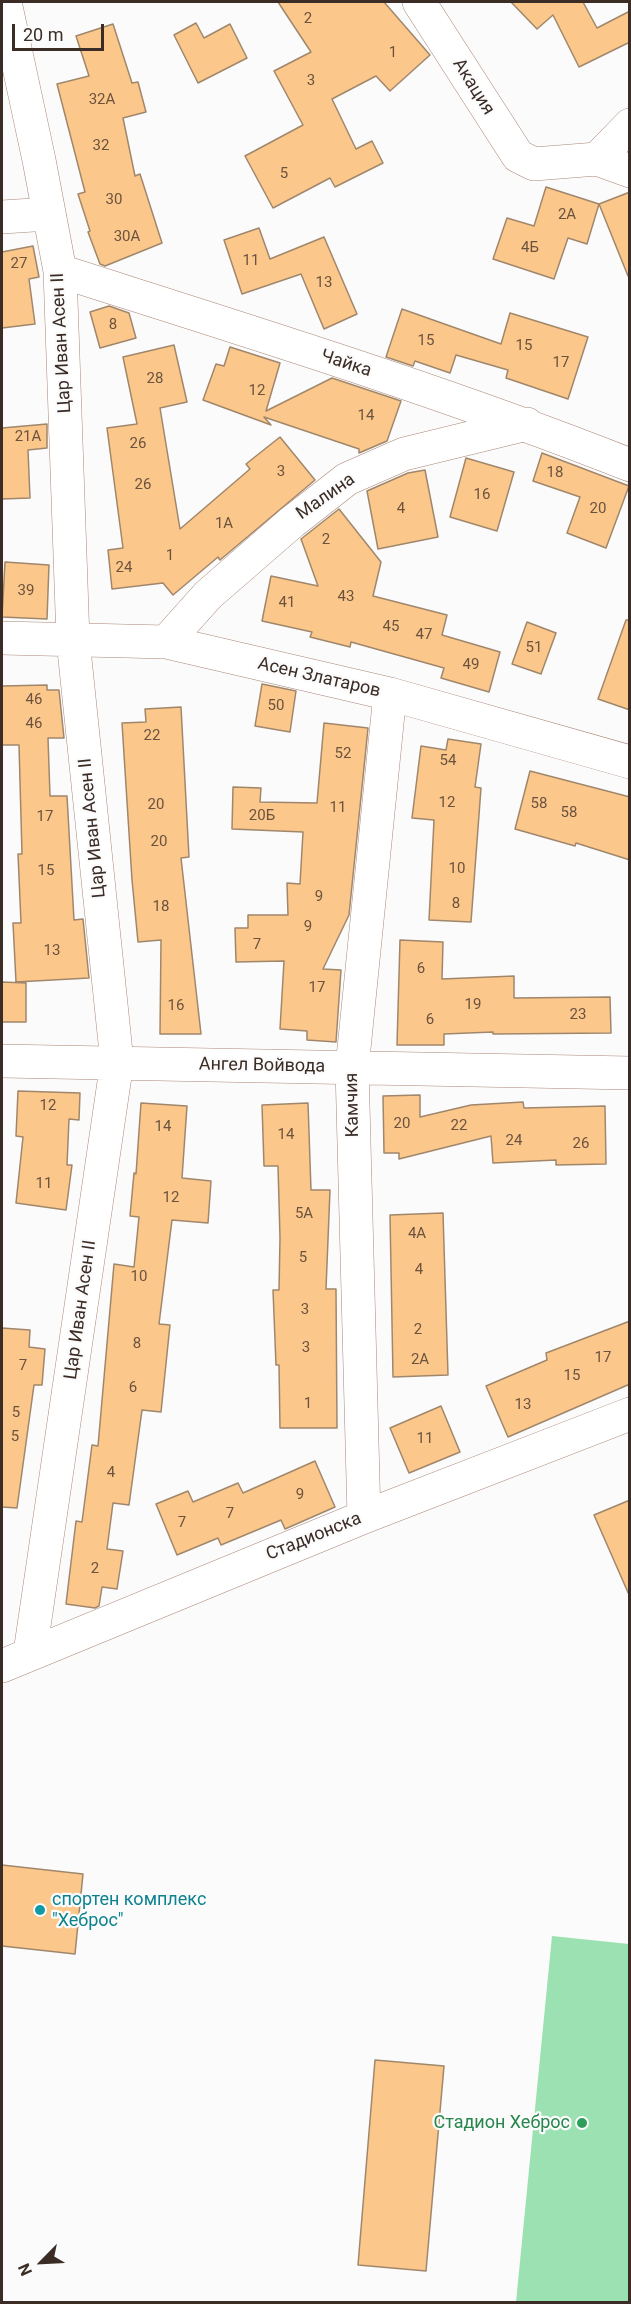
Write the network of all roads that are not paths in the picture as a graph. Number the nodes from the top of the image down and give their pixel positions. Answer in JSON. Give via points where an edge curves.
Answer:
{"nodes":[{"id":1,"x":5,"y":2,"type":"edge"},
{"id":2,"x":418,"y":2,"type":"edge"},
{"id":3,"x":630,"y":125,"type":"edge"},
{"id":4,"x":597,"y":159,"type":"junction"},
{"id":5,"x":630,"y":171,"type":"edge"},
{"id":6,"x":49,"y":214,"type":"junction"},
{"id":7,"x":2,"y":217,"type":"edge"},
{"id":8,"x":60,"y":272,"type":"junction"},
{"id":9,"x":527,"y":424,"type":"junction"},
{"id":10,"x":630,"y":465,"type":"edge"},
{"id":11,"x":2,"y":638,"type":"edge"},
{"id":12,"x":73,"y":640,"type":"junction"},
{"id":13,"x":166,"y":642,"type":"junction"},
{"id":14,"x":390,"y":694,"type":"junction"},
{"id":15,"x":630,"y":762,"type":"edge"},
{"id":16,"x":2,"y":1061,"type":"edge"},
{"id":17,"x":117,"y":1062,"type":"junction"},
{"id":18,"x":352,"y":1068,"type":"junction"},
{"id":19,"x":630,"y":1073,"type":"edge"},
{"id":20,"x":630,"y":1414,"type":"edge"},
{"id":21,"x":364,"y":1517,"type":"junction"},
{"id":22,"x":16,"y":1659,"type":"edge"}],
"edges":[{"from":1,"to":6,"type":"street","name":"Цар Иван Асен II"},
{"from":2,"to":4,"type":"street","name":"Акация","via":[[518,156],[534,164]]},
{"from":3,"to":4,"type":"street"},
{"from":4,"to":5,"type":"street"},
{"from":6,"to":7,"type":"street"},
{"from":6,"to":8,"type":"street","name":"Цар Иван Асен II"},
{"from":8,"to":9,"type":"street","name":"Чайка"},
{"from":8,"to":12,"type":"street","name":"Цар Иван Асен II"},
{"from":9,"to":10,"type":"street","name":"Чайка"},
{"from":9,"to":13,"type":"street","name":"Малина","via":[[404,454],[347,479],[217,587]]},
{"from":11,"to":12,"type":"street","name":"Асен Златаров"},
{"from":12,"to":13,"type":"street","name":"Асен Златаров"},
{"from":12,"to":17,"type":"street","name":"Цар Иван Асен II"},
{"from":13,"to":14,"type":"street","name":"Асен Златаров"},
{"from":14,"to":15,"type":"street","name":"Асен Златаров"},
{"from":14,"to":18,"type":"street","name":"Камчия"},
{"from":16,"to":17,"type":"street","name":"Ангел Войвода"},
{"from":17,"to":18,"type":"street","name":"Ангел Войвода"},
{"from":17,"to":22,"type":"street","name":"Цар Иван Асен II"},
{"from":18,"to":19,"type":"street","name":"Ангел Войвода"},
{"from":18,"to":21,"type":"street","name":"Камчия"},
{"from":20,"to":21,"type":"street","name":"Стадионска"},
{"from":21,"to":22,"type":"street","name":"Стадионска"}]}
